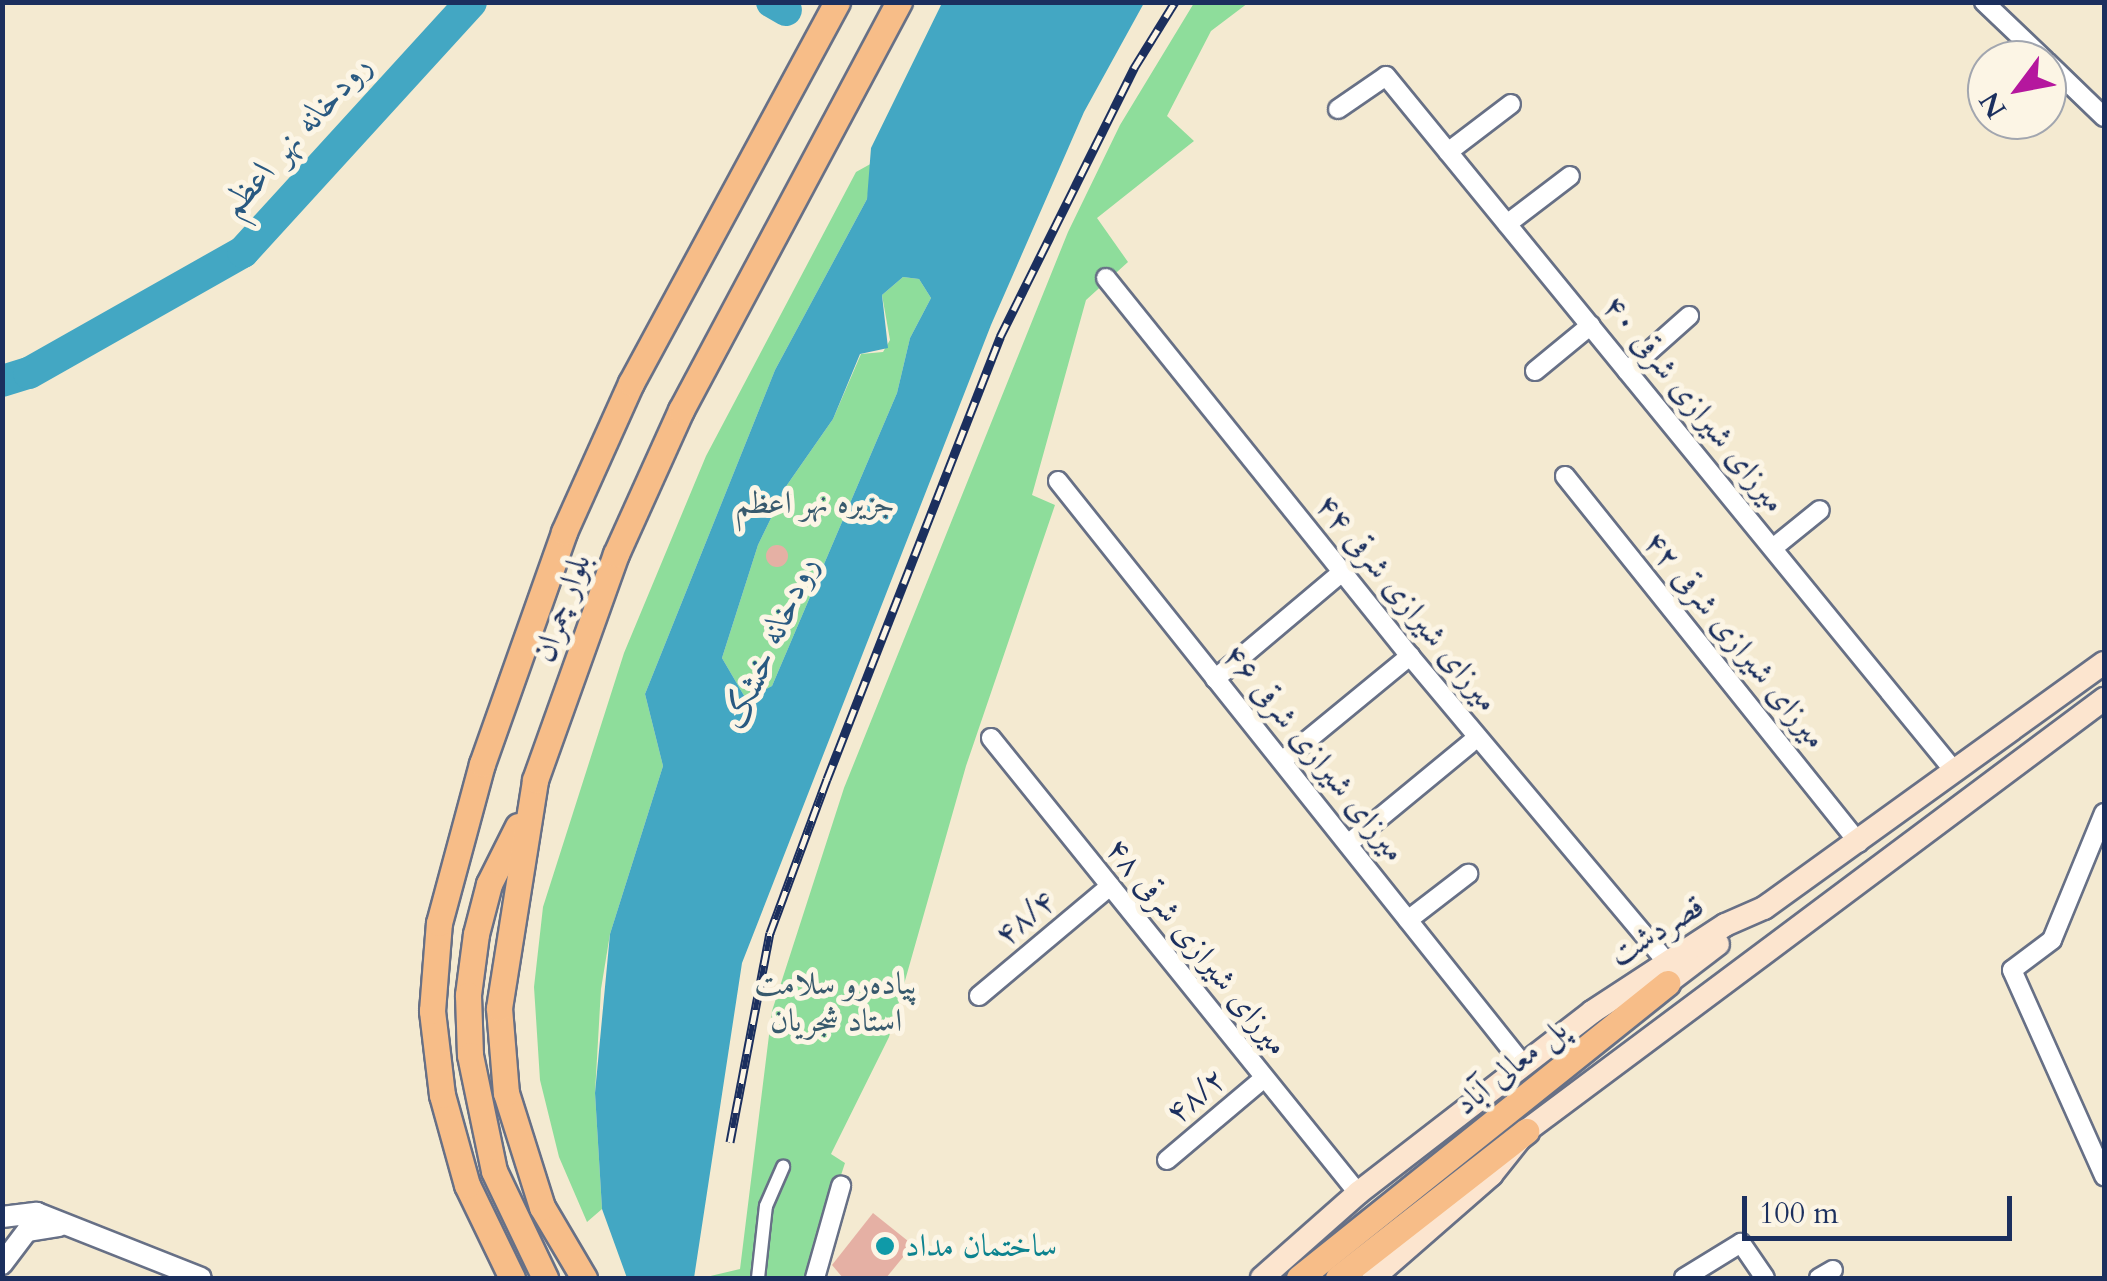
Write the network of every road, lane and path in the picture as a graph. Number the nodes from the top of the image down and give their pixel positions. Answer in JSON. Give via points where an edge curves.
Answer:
{"nodes":[{"id":1,"x":837,"y":2,"type":"edge"},
{"id":2,"x":899,"y":2,"type":"edge"},
{"id":3,"x":1984,"y":2,"type":"edge"},
{"id":4,"x":2024,"y":40,"type":"edge"},
{"id":5,"x":2067,"y":79,"type":"edge"},
{"id":6,"x":1511,"y":104,"type":"dead end"},
{"id":7,"x":1338,"y":110,"type":"dead end"},
{"id":8,"x":2102,"y":110,"type":"edge"},
{"id":9,"x":1448,"y":152,"type":"junction"},
{"id":10,"x":1570,"y":176,"type":"dead end"},
{"id":11,"x":1507,"y":224,"type":"junction"},
{"id":12,"x":1106,"y":278,"type":"dead end"},
{"id":13,"x":1689,"y":316,"type":"dead end"},
{"id":14,"x":1590,"y":325,"type":"junction"},
{"id":15,"x":1535,"y":370,"type":"dead end"},
{"id":16,"x":1627,"y":370,"type":"junction"},
{"id":17,"x":1564,"y":476,"type":"dead end"},
{"id":18,"x":1058,"y":481,"type":"dead end"},
{"id":19,"x":1820,"y":510,"type":"dead end"},
{"id":20,"x":1773,"y":548,"type":"junction"},
{"id":21,"x":1342,"y":572,"type":"junction"},
{"id":22,"x":1410,"y":656,"type":"junction"},
{"id":23,"x":2104,"y":663,"type":"edge"},
{"id":24,"x":1216,"y":679,"type":"junction"},
{"id":25,"x":2104,"y":699,"type":"edge"},
{"id":26,"x":1478,"y":737,"type":"junction"},
{"id":27,"x":991,"y":738,"type":"dead end"},
{"id":28,"x":1282,"y":761,"type":"junction"},
{"id":29,"x":1955,"y":772,"type":"junction"},
{"id":30,"x":533,"y":794,"type":"junction"},
{"id":31,"x":2104,"y":813,"type":"edge"},
{"id":32,"x":1859,"y":843,"type":"junction"},
{"id":33,"x":1348,"y":844,"type":"junction"},
{"id":34,"x":1468,"y":874,"type":"dead end"},
{"id":35,"x":1110,"y":886,"type":"junction"},
{"id":36,"x":1408,"y":920,"type":"junction"},
{"id":37,"x":1667,"y":972,"type":"junction"},
{"id":38,"x":979,"y":996,"type":"dead end"},
{"id":39,"x":1522,"y":1063,"type":"junction"},
{"id":40,"x":1264,"y":1078,"type":"junction"},
{"id":41,"x":1526,"y":1131,"type":"junction"},
{"id":42,"x":1167,"y":1160,"type":"dead end"},
{"id":43,"x":783,"y":1167,"type":"dead end"},
{"id":44,"x":2104,"y":1176,"type":"edge"},
{"id":45,"x":841,"y":1186,"type":"dead end"},
{"id":46,"x":1358,"y":1192,"type":"junction"},
{"id":47,"x":2,"y":1217,"type":"edge"},
{"id":48,"x":60,"y":1226,"type":"junction"},
{"id":49,"x":2,"y":1264,"type":"edge"},
{"id":50,"x":201,"y":1278,"type":"edge"},
{"id":51,"x":512,"y":1278,"type":"edge"},
{"id":52,"x":545,"y":1278,"type":"edge"},
{"id":53,"x":584,"y":1278,"type":"edge"},
{"id":54,"x":758,"y":1278,"type":"edge"},
{"id":55,"x":814,"y":1278,"type":"edge"},
{"id":56,"x":1262,"y":1278,"type":"edge"},
{"id":57,"x":1300,"y":1278,"type":"edge"},
{"id":58,"x":1338,"y":1278,"type":"edge"},
{"id":59,"x":1373,"y":1278,"type":"edge"},
{"id":60,"x":1684,"y":1278,"type":"edge"},
{"id":61,"x":1764,"y":1278,"type":"edge"}],
"edges":[{"from":1,"to":51,"type":"main road","name":"بلوار چمران","via":[[632,383],[564,532],[482,764],[439,923],[432,1011],[442,1095],[467,1185]]},
{"from":2,"to":30,"type":"main road","name":"بلوار چمران","via":[[682,410],[616,554]]},
{"from":3,"to":4,"type":"street"},
{"from":5,"to":8,"type":"street"},
{"from":6,"to":9,"type":"street"},
{"from":7,"to":9,"type":"street","name":"۴۰ میرزای شیرازی شرقی","via":[[1386,76]]},
{"from":9,"to":11,"type":"street","name":"۴۰ میرزای شیرازی شرقی"},
{"from":10,"to":11,"type":"street"},
{"from":11,"to":14,"type":"street","name":"۴۰ میرزای شیرازی شرقی"},
{"from":12,"to":21,"type":"street","name":"۴۴ میرزای شیرازی شرقی"},
{"from":13,"to":16,"type":"street"},
{"from":14,"to":15,"type":"street"},
{"from":14,"to":16,"type":"street","name":"۴۰ میرزای شیرازی شرقی"},
{"from":16,"to":20,"type":"street","name":"۴۰ میرزای شیرازی شرقی"},
{"from":17,"to":32,"type":"street","name":"۴۲ میرزای شیرازی شرقی"},
{"from":18,"to":24,"type":"street","name":"۴۶ میرزای شیرازی شرقی"},
{"from":19,"to":20,"type":"street"},
{"from":20,"to":29,"type":"street","name":"۴۰ میرزای شیرازی شرقی"},
{"from":21,"to":22,"type":"street","name":"۴۴ میرزای شیرازی شرقی"},
{"from":21,"to":24,"type":"street"},
{"from":22,"to":26,"type":"street","name":"۴۴ میرزای شیرازی شرقی"},
{"from":22,"to":28,"type":"street"},
{"from":23,"to":29,"type":"main road"},
{"from":24,"to":28,"type":"street","name":"۴۶ میرزای شیرازی شرقی"},
{"from":25,"to":41,"type":"main road"},
{"from":26,"to":33,"type":"street"},
{"from":26,"to":37,"type":"street","name":"۴۴ میرزای شیرازی شرقی"},
{"from":27,"to":35,"type":"street","name":"۴۸ میرزای شیرازی شرقی"},
{"from":28,"to":33,"type":"street","name":"۴۶ میرزای شیرازی شرقی"},
{"from":29,"to":32,"type":"main road"},
{"from":30,"to":52,"type":"main road","via":[[489,884],[468,996],[470,1054],[494,1172]]},
{"from":30,"to":53,"type":"main road","name":"بلوار چمران","via":[[498,1008],[506,1092],[542,1206]]},
{"from":31,"to":44,"type":"street","via":[[2052,940],[2012,970]]},
{"from":32,"to":37,"type":"main road","name":"پل معالی آباد"},
{"from":33,"to":36,"type":"street","name":"۴۶ میرزای شیرازی شرقی"},
{"from":34,"to":36,"type":"street"},
{"from":35,"to":38,"type":"street","name":"۴۸/۴"},
{"from":35,"to":40,"type":"street","name":"۴۸ میرزای شیرازی شرقی"},
{"from":36,"to":39,"type":"street","name":"۴۶ میرزای شیرازی شرقی"},
{"from":37,"to":39,"type":"main road","name":"قصردشت"},
{"from":37,"to":57,"type":"main road","name":"پل معالی آباد"},
{"from":39,"to":46,"type":"main road","name":"قصردشت"},
{"from":40,"to":42,"type":"street","name":"۴۸/۲"},
{"from":40,"to":46,"type":"street","name":"۴۸ میرزای شیرازی شرقی"},
{"from":41,"to":58,"type":"main road","name":"پل معالی آباد"},
{"from":41,"to":59,"type":"main road","via":[[1491,1175]]},
{"from":43,"to":54,"type":"street","via":[[766,1206]]},
{"from":45,"to":55,"type":"street"},
{"from":46,"to":56,"type":"main road","name":"قصردشت"},
{"from":47,"to":48,"type":"street","via":[[37,1213]]},
{"from":48,"to":49,"type":"street","via":[[28,1231]]},
{"from":48,"to":50,"type":"street"},
{"from":60,"to":61,"type":"street","via":[[1741,1242]]}]}
